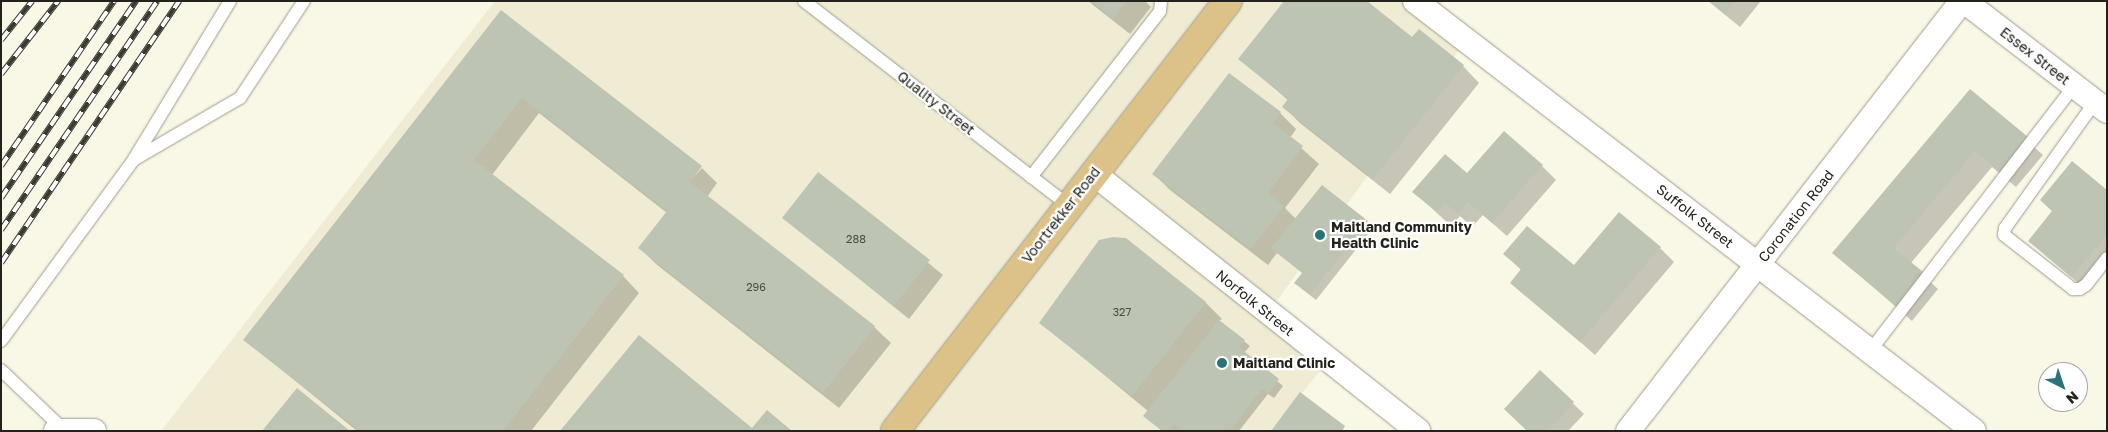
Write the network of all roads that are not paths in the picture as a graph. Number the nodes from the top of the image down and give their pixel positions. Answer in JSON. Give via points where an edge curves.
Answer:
{"nodes":[{"id":1,"x":230,"y":1,"type":"edge"},
{"id":2,"x":304,"y":1,"type":"edge"},
{"id":3,"x":804,"y":1,"type":"edge"},
{"id":4,"x":1161,"y":1,"type":"edge"},
{"id":5,"x":1228,"y":1,"type":"edge"},
{"id":6,"x":1415,"y":1,"type":"edge"},
{"id":7,"x":1963,"y":1,"type":"edge"},
{"id":8,"x":2074,"y":86,"type":"junction"},
{"id":9,"x":2101,"y":107,"type":"edge"},
{"id":10,"x":134,"y":159,"type":"junction"},
{"id":11,"x":1093,"y":173,"type":"junction"},
{"id":12,"x":1031,"y":177,"type":"junction"},
{"id":13,"x":1068,"y":205,"type":"junction"},
{"id":14,"x":2107,"y":258,"type":"edge"},
{"id":15,"x":1758,"y":264,"type":"junction"},
{"id":16,"x":1,"y":341,"type":"edge"},
{"id":17,"x":1870,"y":351,"type":"junction"},
{"id":18,"x":1,"y":370,"type":"edge"},
{"id":19,"x":60,"y":430,"type":"edge"},
{"id":20,"x":94,"y":431,"type":"edge"},
{"id":21,"x":895,"y":431,"type":"edge"},
{"id":22,"x":1418,"y":431,"type":"edge"},
{"id":23,"x":1628,"y":431,"type":"edge"},
{"id":24,"x":1974,"y":431,"type":"edge"}],
"edges":[{"from":1,"to":10,"type":"lane"},
{"from":2,"to":10,"type":"lane","via":[[240,98]]},
{"from":3,"to":12,"type":"lane","name":"Quality Street"},
{"from":4,"to":12,"type":"lane","via":[[1160,11]]},
{"from":5,"to":11,"type":"main road","name":"Voortrekker Road"},
{"from":6,"to":15,"type":"street","name":"Suffolk Street"},
{"from":7,"to":8,"type":"street","name":"Essex Street"},
{"from":7,"to":15,"type":"street","name":"Coronation Road"},
{"from":8,"to":9,"type":"street","name":"Essex Street"},
{"from":8,"to":17,"type":"lane"},
{"from":9,"to":14,"type":"lane","via":[[2005,228],[2004,235],[2073,289],[2086,285]]},
{"from":10,"to":16,"type":"lane"},
{"from":11,"to":13,"type":"main road","name":"Voortrekker Road"},
{"from":11,"to":22,"type":"street","name":"Norfolk Street"},
{"from":12,"to":13,"type":"lane","name":"Quality Street"},
{"from":13,"to":21,"type":"main road","name":"Voortrekker Road"},
{"from":15,"to":17,"type":"street","name":"Suffolk Street"},
{"from":15,"to":23,"type":"street","name":"Coronation Road"},
{"from":17,"to":24,"type":"street","name":"Suffolk Street"},
{"from":18,"to":19,"type":"lane"},
{"from":19,"to":20,"type":"street"}]}
